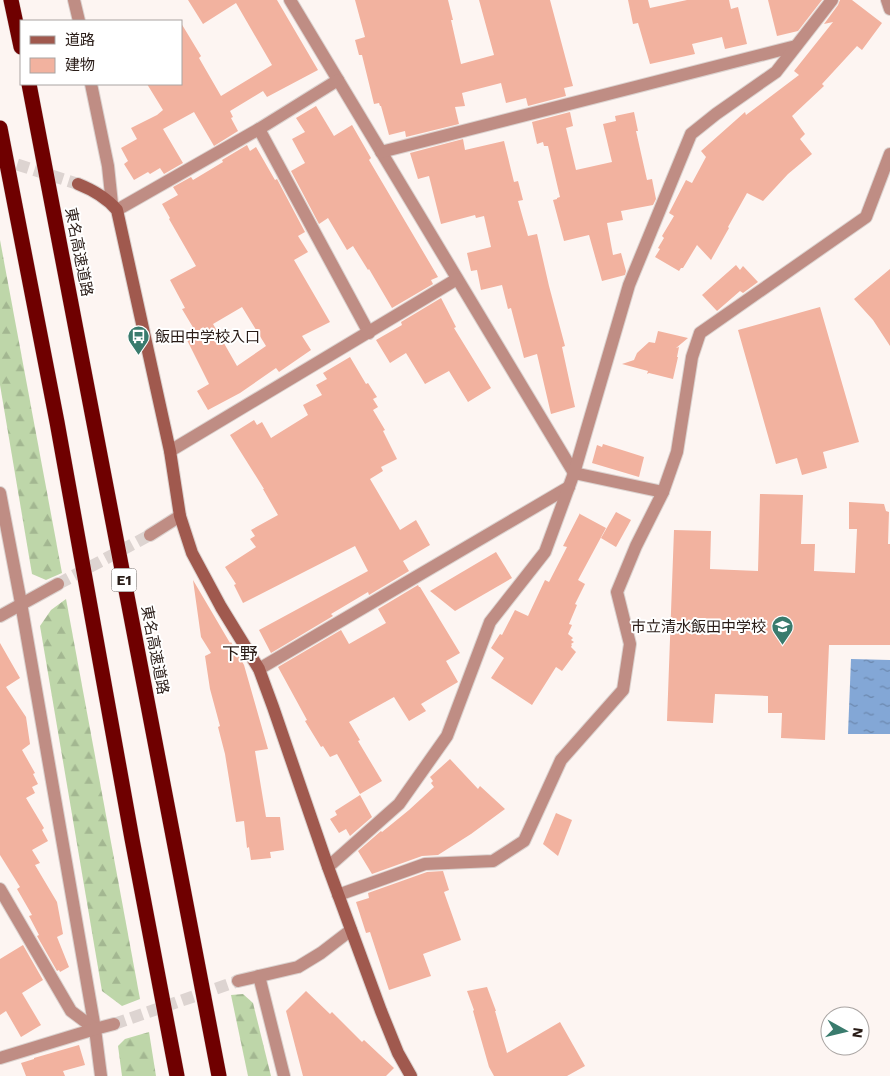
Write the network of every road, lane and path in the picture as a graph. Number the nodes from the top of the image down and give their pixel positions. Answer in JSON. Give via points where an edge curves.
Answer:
{"nodes":[{"id":1,"x":11,"y":0,"type":"edge"},
{"id":2,"x":74,"y":0,"type":"edge"},
{"id":3,"x":290,"y":0,"type":"edge"},
{"id":4,"x":832,"y":0,"type":"edge"},
{"id":5,"x":887,"y":0,"type":"edge"},
{"id":6,"x":890,"y":10,"type":"edge"},
{"id":7,"x":79,"y":20,"type":"edge"},
{"id":8,"x":20,"y":42,"type":"edge"},
{"id":9,"x":796,"y":46,"type":"junction"},
{"id":10,"x":338,"y":80,"type":"junction"},
{"id":11,"x":29,"y":85,"type":"edge"},
{"id":12,"x":91,"y":85,"type":"edge"},
{"id":13,"x":0,"y":128,"type":"edge"},
{"id":14,"x":259,"y":129,"type":"junction"},
{"id":15,"x":381,"y":152,"type":"junction"},
{"id":16,"x":890,"y":154,"type":"edge"},
{"id":17,"x":78,"y":184,"type":"tunnel mouth"},
{"id":18,"x":114,"y":207,"type":"junction"},
{"id":19,"x":457,"y":279,"type":"junction"},
{"id":20,"x":369,"y":333,"type":"junction"},
{"id":21,"x":170,"y":451,"type":"junction"},
{"id":22,"x":574,"y":473,"type":"junction"},
{"id":23,"x":569,"y":487,"type":"junction"},
{"id":24,"x":663,"y":492,"type":"junction"},
{"id":25,"x":0,"y":493,"type":"edge"},
{"id":26,"x":180,"y":516,"type":"junction"},
{"id":27,"x":150,"y":535,"type":"tunnel mouth"},
{"id":28,"x":58,"y":584,"type":"tunnel mouth"},
{"id":29,"x":21,"y":603,"type":"junction"},
{"id":30,"x":0,"y":616,"type":"edge"},
{"id":31,"x":259,"y":669,"type":"junction"},
{"id":32,"x":328,"y":867,"type":"junction"},
{"id":33,"x":0,"y":889,"type":"edge"},
{"id":34,"x":338,"y":895,"type":"junction"},
{"id":35,"x":351,"y":930,"type":"junction"},
{"id":36,"x":259,"y":976,"type":"junction"},
{"id":37,"x":238,"y":981,"type":"tunnel mouth"},
{"id":38,"x":114,"y":1024,"type":"tunnel mouth"},
{"id":39,"x":95,"y":1029,"type":"junction"},
{"id":40,"x":0,"y":1058,"type":"edge"},
{"id":41,"x":101,"y":1076,"type":"edge"},
{"id":42,"x":177,"y":1076,"type":"edge"},
{"id":43,"x":220,"y":1076,"type":"edge"},
{"id":44,"x":284,"y":1076,"type":"edge"},
{"id":45,"x":411,"y":1076,"type":"edge"}],
"edges":[{"from":1,"to":8,"type":"highway"},
{"from":2,"to":7,"type":"street"},
{"from":3,"to":10,"type":"street"},
{"from":4,"to":9,"type":"street"},
{"from":5,"to":6,"type":"street"},
{"from":9,"to":15,"type":"street"},
{"from":9,"to":22,"type":"street","via":[[776,72],[691,134],[630,285]]},
{"from":10,"to":14,"type":"street"},
{"from":10,"to":15,"type":"street"},
{"from":11,"to":43,"type":"highway","name":"東名高速道路","number":"E1"},
{"from":12,"to":18,"type":"street"},
{"from":13,"to":42,"type":"highway"},
{"from":14,"to":18,"type":"street"},
{"from":14,"to":20,"type":"street"},
{"from":15,"to":19,"type":"street"},
{"from":16,"to":24,"type":"street","via":[[866,217],[700,333],[692,357],[677,452]]},
{"from":17,"to":18,"type":"street","via":[[96,192]]},
{"from":18,"to":21,"type":"street"},
{"from":19,"to":20,"type":"street"},
{"from":19,"to":22,"type":"street"},
{"from":20,"to":21,"type":"street"},
{"from":21,"to":26,"type":"street"},
{"from":22,"to":23,"type":"street"},
{"from":22,"to":24,"type":"street"},
{"from":23,"to":31,"type":"street"},
{"from":23,"to":32,"type":"street","via":[[545,552],[490,622],[448,736],[399,804]]},
{"from":24,"to":34,"type":"street","via":[[617,592],[630,644],[624,690],[561,760],[524,841],[493,861],[425,864]]},
{"from":25,"to":29,"type":"street"},
{"from":26,"to":27,"type":"street"},
{"from":26,"to":31,"type":"street","via":[[192,553]]},
{"from":28,"to":29,"type":"street"},
{"from":29,"to":30,"type":"street"},
{"from":29,"to":39,"type":"street"},
{"from":31,"to":32,"type":"street"},
{"from":32,"to":34,"type":"street"},
{"from":33,"to":39,"type":"street","via":[[71,1011]]},
{"from":34,"to":35,"type":"street"},
{"from":35,"to":36,"type":"street","via":[[298,967]]},
{"from":35,"to":45,"type":"street","via":[[398,1053]]},
{"from":36,"to":37,"type":"street"},
{"from":36,"to":44,"type":"street"},
{"from":38,"to":39,"type":"street"},
{"from":39,"to":40,"type":"street"},
{"from":39,"to":41,"type":"street"}]}
